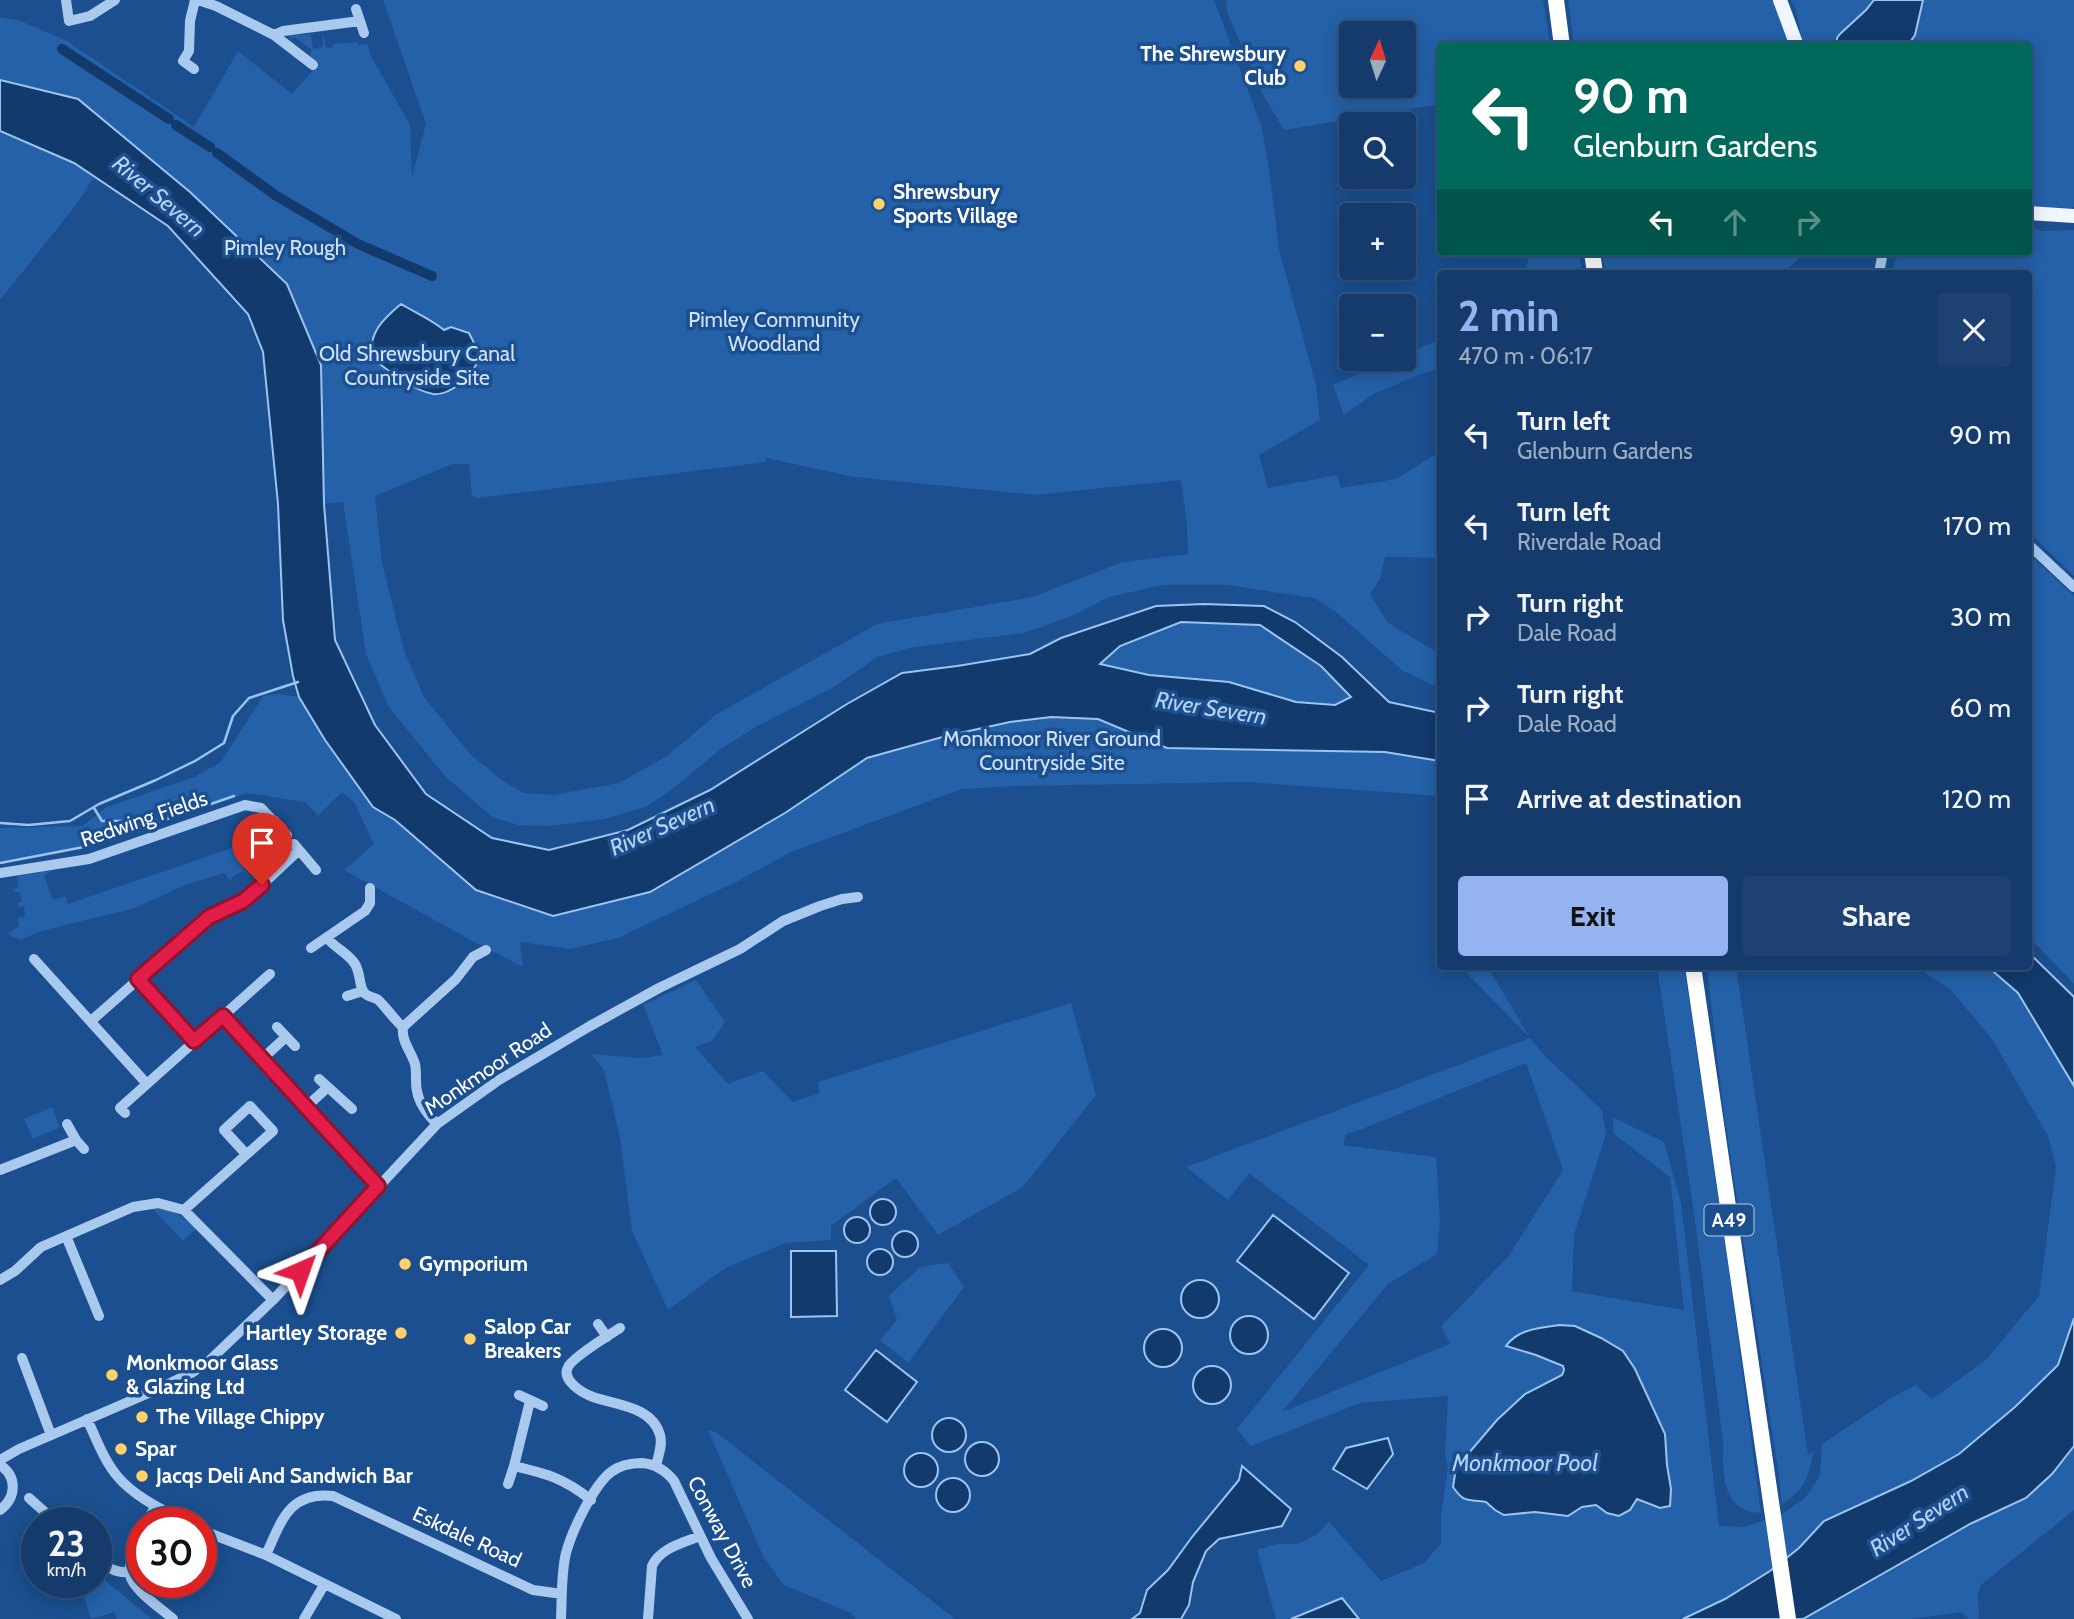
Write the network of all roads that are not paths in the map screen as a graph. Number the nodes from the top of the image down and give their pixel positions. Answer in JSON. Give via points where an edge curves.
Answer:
{"nodes":[{"id":1,"x":66,"y":0,"type":"edge"},
{"id":2,"x":115,"y":0,"type":"edge"},
{"id":3,"x":196,"y":0,"type":"edge"},
{"id":4,"x":1556,"y":0,"type":"edge"},
{"id":5,"x":1780,"y":0,"type":"edge"},
{"id":6,"x":356,"y":9,"type":"dead end"},
{"id":7,"x":360,"y":21,"type":"junction"},
{"id":8,"x":364,"y":33,"type":"dead end"},
{"id":9,"x":274,"y":35,"type":"junction"},
{"id":10,"x":1561,"y":42,"type":"edge"},
{"id":11,"x":1796,"y":42,"type":"edge"},
{"id":12,"x":313,"y":65,"type":"dead end"},
{"id":13,"x":194,"y":69,"type":"dead end"},
{"id":14,"x":2032,"y":213,"type":"edge"},
{"id":15,"x":2074,"y":216,"type":"edge"},
{"id":16,"x":2032,"y":548,"type":"edge"},
{"id":17,"x":2074,"y":587,"type":"edge"},
{"id":18,"x":275,"y":821,"type":"junction"},
{"id":19,"x":262,"y":832,"type":"dead end"},
{"id":20,"x":293,"y":843,"type":"junction"},
{"id":21,"x":316,"y":870,"type":"dead end"},
{"id":22,"x":0,"y":873,"type":"edge"},
{"id":23,"x":374,"y":893,"type":"dead end"},
{"id":24,"x":858,"y":897,"type":"dead end"},
{"id":25,"x":327,"y":937,"type":"junction"},
{"id":26,"x":311,"y":948,"type":"dead end"},
{"id":27,"x":478,"y":949,"type":"dead end"},
{"id":28,"x":34,"y":959,"type":"dead end"},
{"id":29,"x":1694,"y":970,"type":"edge"},
{"id":30,"x":270,"y":974,"type":"dead end"},
{"id":31,"x":138,"y":979,"type":"junction"},
{"id":32,"x":363,"y":991,"type":"junction"},
{"id":33,"x":347,"y":996,"type":"dead end"},
{"id":34,"x":223,"y":1016,"type":"junction"},
{"id":35,"x":91,"y":1021,"type":"junction"},
{"id":36,"x":277,"y":1027,"type":"dead end"},
{"id":37,"x":403,"y":1027,"type":"junction"},
{"id":38,"x":286,"y":1037,"type":"junction"},
{"id":39,"x":194,"y":1041,"type":"junction"},
{"id":40,"x":295,"y":1046,"type":"dead end"},
{"id":41,"x":262,"y":1059,"type":"junction"},
{"id":42,"x":147,"y":1084,"type":"junction"},
{"id":43,"x":306,"y":1107,"type":"junction"},
{"id":44,"x":352,"y":1109,"type":"dead end"},
{"id":45,"x":125,"y":1113,"type":"dead end"},
{"id":46,"x":67,"y":1124,"type":"dead end"},
{"id":47,"x":437,"y":1124,"type":"junction"},
{"id":48,"x":76,"y":1140,"type":"junction"},
{"id":49,"x":83,"y":1149,"type":"dead end"},
{"id":50,"x":246,"y":1154,"type":"junction"},
{"id":51,"x":0,"y":1170,"type":"edge"},
{"id":52,"x":378,"y":1186,"type":"junction"},
{"id":53,"x":184,"y":1210,"type":"junction"},
{"id":54,"x":66,"y":1236,"type":"junction"},
{"id":55,"x":0,"y":1280,"type":"edge"},
{"id":56,"x":273,"y":1300,"type":"junction"},
{"id":57,"x":99,"y":1316,"type":"dead end"},
{"id":58,"x":598,"y":1324,"type":"dead end"},
{"id":59,"x":620,"y":1328,"type":"dead end"},
{"id":60,"x":607,"y":1337,"type":"junction"},
{"id":61,"x":22,"y":1358,"type":"dead end"},
{"id":62,"x":519,"y":1395,"type":"dead end"},
{"id":63,"x":530,"y":1401,"type":"junction"},
{"id":64,"x":543,"y":1406,"type":"dead end"},
{"id":65,"x":87,"y":1419,"type":"junction"},
{"id":66,"x":51,"y":1435,"type":"junction"},
{"id":67,"x":19,"y":1449,"type":"junction"},
{"id":68,"x":0,"y":1460,"type":"edge"},
{"id":69,"x":514,"y":1466,"type":"junction"},
{"id":70,"x":656,"y":1466,"type":"junction"},
{"id":71,"x":4,"y":1469,"type":"edge"},
{"id":72,"x":508,"y":1484,"type":"dead end"},
{"id":73,"x":29,"y":1498,"type":"dead end"},
{"id":74,"x":591,"y":1500,"type":"junction"},
{"id":75,"x":156,"y":1506,"type":"edge"},
{"id":76,"x":46,"y":1507,"type":"edge"},
{"id":77,"x":0,"y":1510,"type":"edge"},
{"id":78,"x":217,"y":1536,"type":"edge"},
{"id":79,"x":700,"y":1536,"type":"junction"},
{"id":80,"x":266,"y":1555,"type":"junction"},
{"id":81,"x":324,"y":1585,"type":"junction"},
{"id":82,"x":562,"y":1594,"type":"junction"},
{"id":83,"x":149,"y":1598,"type":"edge"},
{"id":84,"x":173,"y":1619,"type":"edge"},
{"id":85,"x":304,"y":1619,"type":"edge"},
{"id":86,"x":396,"y":1619,"type":"edge"},
{"id":87,"x":561,"y":1619,"type":"edge"},
{"id":88,"x":648,"y":1619,"type":"edge"},
{"id":89,"x":748,"y":1619,"type":"edge"},
{"id":90,"x":1788,"y":1619,"type":"edge"}],
"edges":[{"from":1,"to":2,"type":"street","via":[[64,22],[90,16]]},
{"from":3,"to":9,"type":"street"},
{"from":3,"to":13,"type":"street","via":[[189,51],[178,64]]},
{"from":4,"to":10,"type":"highway"},
{"from":5,"to":11,"type":"main road"},
{"from":6,"to":7,"type":"street"},
{"from":7,"to":8,"type":"street"},
{"from":7,"to":9,"type":"street"},
{"from":9,"to":12,"type":"street"},
{"from":14,"to":15,"type":"main road"},
{"from":16,"to":17,"type":"street"},
{"from":18,"to":19,"type":"street"},
{"from":18,"to":20,"type":"street","name":"Redwing Fields"},
{"from":18,"to":22,"type":"street","name":"Redwing Fields","via":[[261,808],[245,805],[89,859]]},
{"from":20,"to":21,"type":"street","name":"Redwing Fields"},
{"from":20,"to":31,"type":"street","via":[[249,897],[209,917]]},
{"from":23,"to":25,"type":"street","via":[[365,912]]},
{"from":24,"to":47,"type":"street","name":"Monkmoor Road","via":[[783,921],[740,949],[571,1036]]},
{"from":25,"to":26,"type":"street"},
{"from":25,"to":32,"type":"street","via":[[354,963]]},
{"from":27,"to":37,"type":"street","via":[[456,979]]},
{"from":28,"to":35,"type":"street"},
{"from":29,"to":90,"type":"highway","number":"A49"},
{"from":30,"to":34,"type":"street"},
{"from":31,"to":35,"type":"street"},
{"from":31,"to":39,"type":"street"},
{"from":32,"to":33,"type":"street"},
{"from":32,"to":37,"type":"street"},
{"from":34,"to":39,"type":"street"},
{"from":34,"to":41,"type":"street"},
{"from":35,"to":42,"type":"street"},
{"from":36,"to":38,"type":"street"},
{"from":37,"to":47,"type":"street","via":[[416,1069],[417,1093]]},
{"from":38,"to":40,"type":"street"},
{"from":38,"to":41,"type":"street"},
{"from":39,"to":42,"type":"street"},
{"from":41,"to":43,"type":"street"},
{"from":42,"to":45,"type":"street","via":[[120,1108]]},
{"from":43,"to":44,"type":"street","via":[[323,1083]]},
{"from":43,"to":52,"type":"street"},
{"from":46,"to":48,"type":"street"},
{"from":47,"to":52,"type":"street","name":"Monkmoor Road"},
{"from":48,"to":49,"type":"street"},
{"from":48,"to":51,"type":"street"},
{"from":50,"to":50,"type":"street","via":[[272,1131],[250,1106],[224,1130]]},
{"from":50,"to":53,"type":"street"},
{"from":52,"to":56,"type":"street","name":"Monkmoor Road"},
{"from":53,"to":54,"type":"street","via":[[158,1202],[145,1204]]},
{"from":53,"to":56,"type":"street"},
{"from":54,"to":55,"type":"street","via":[[41,1247]]},
{"from":54,"to":57,"type":"street"},
{"from":56,"to":65,"type":"street","name":"Monkmoor Road","via":[[193,1372]]},
{"from":58,"to":60,"type":"street"},
{"from":59,"to":60,"type":"street"},
{"from":60,"to":70,"type":"street","via":[[563,1367],[584,1393],[629,1407],[652,1421],[662,1442]]},
{"from":61,"to":66,"type":"street"},
{"from":62,"to":63,"type":"street"},
{"from":63,"to":64,"type":"street"},
{"from":63,"to":69,"type":"street"},
{"from":65,"to":66,"type":"street","name":"Monkmoor Road"},
{"from":65,"to":75,"type":"street","via":[[118,1477]]},
{"from":66,"to":67,"type":"street","name":"Monkmoor Road"},
{"from":67,"to":68,"type":"street","name":"Monkmoor Road"},
{"from":67,"to":71,"type":"street"},
{"from":69,"to":72,"type":"street"},
{"from":69,"to":74,"type":"street","via":[[558,1478]]},
{"from":70,"to":74,"type":"street","name":"Conway Drive","via":[[636,1463],[618,1468],[603,1479]]},
{"from":70,"to":79,"type":"street","name":"Conway Drive","via":[[674,1481]]},
{"from":71,"to":77,"type":"street","via":[[13,1492]]},
{"from":73,"to":76,"type":"street"},
{"from":74,"to":82,"type":"street","name":"Conway Drive","via":[[568,1546]]},
{"from":78,"to":80,"type":"street"},
{"from":79,"to":88,"type":"street","via":[[654,1560]]},
{"from":79,"to":89,"type":"street","name":"Conway Drive"},
{"from":80,"to":81,"type":"street"},
{"from":80,"to":82,"type":"street","name":"Eskdale Road","via":[[289,1509],[307,1497],[332,1496],[533,1590]]},
{"from":81,"to":85,"type":"street"},
{"from":81,"to":86,"type":"street"},
{"from":82,"to":87,"type":"street","name":"Conway Drive"},
{"from":83,"to":84,"type":"street"}]}
